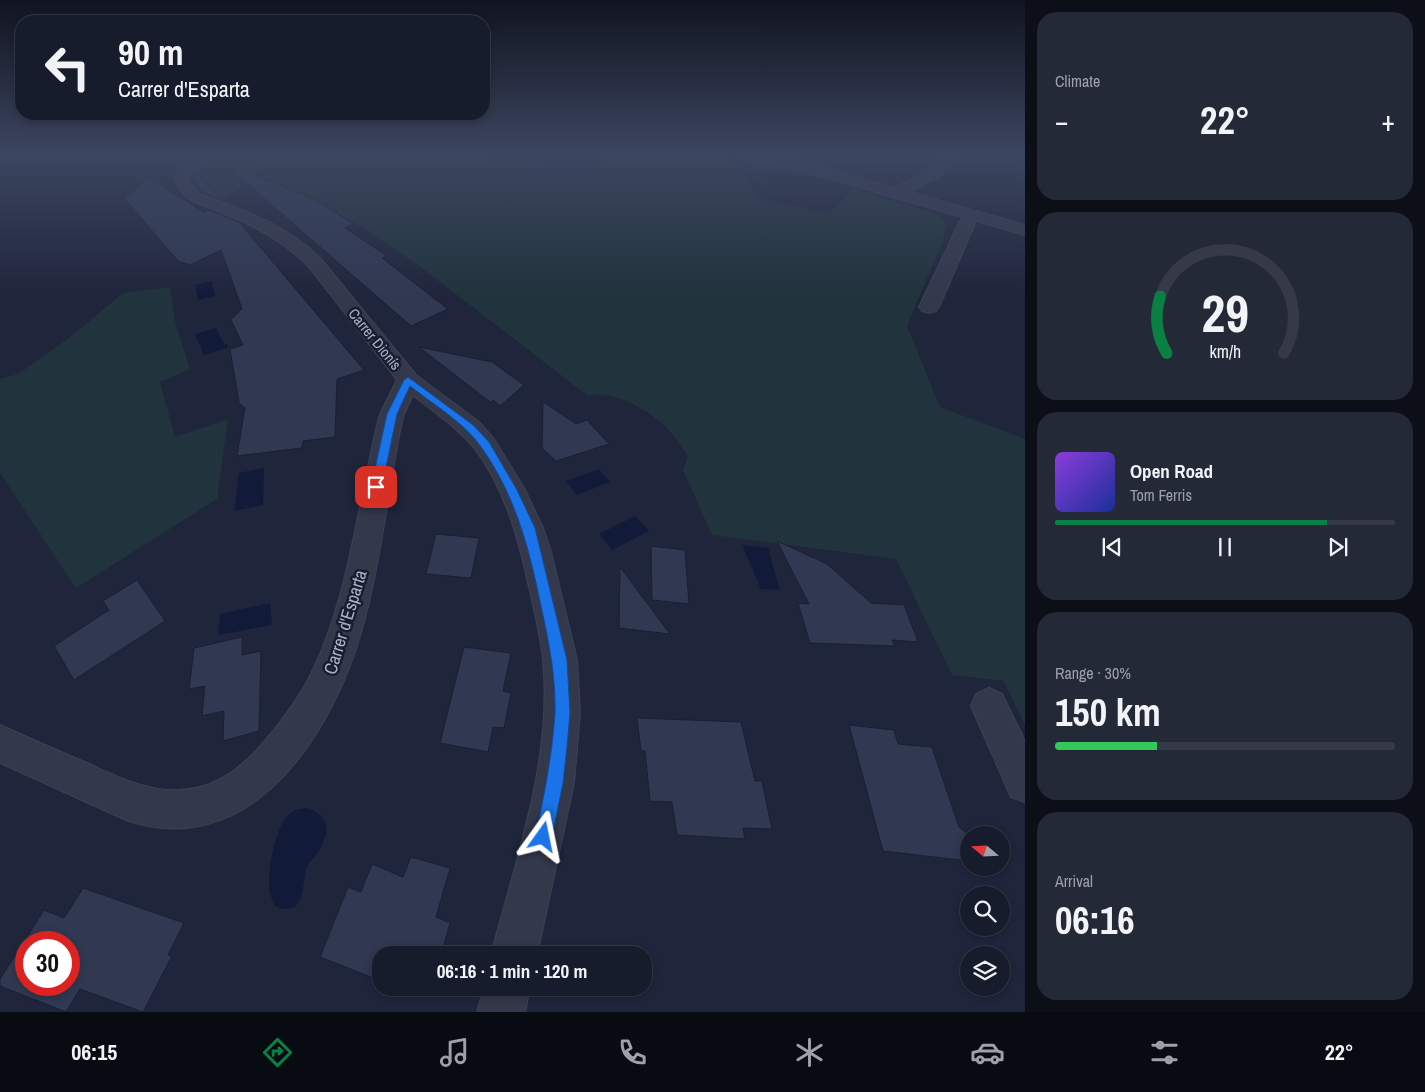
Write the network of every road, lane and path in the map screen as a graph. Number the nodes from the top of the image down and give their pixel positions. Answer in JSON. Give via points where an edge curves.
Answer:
{"nodes":[{"id":1,"x":208,"y":202,"type":"edge"},
{"id":2,"x":924,"y":202,"type":"edge"},
{"id":3,"x":970,"y":216,"type":"junction"},
{"id":4,"x":1025,"y":230,"type":"edge"},
{"id":5,"x":929,"y":306,"type":"dead end"},
{"id":6,"x":408,"y":380,"type":"junction"},
{"id":7,"x":989,"y":706,"type":"dead end"},
{"id":8,"x":0,"y":744,"type":"edge"},
{"id":9,"x":1025,"y":783,"type":"edge"},
{"id":10,"x":516,"y":946,"type":"edge"},
{"id":11,"x":504,"y":996,"type":"edge"},
{"id":12,"x":501,"y":1012,"type":"edge"}],
"edges":[{"from":1,"to":6,"type":"street","name":"Carrer Dionís","via":[[272,227],[298,245]]},
{"from":2,"to":3,"type":"street"},
{"from":3,"to":4,"type":"street"},
{"from":3,"to":5,"type":"street"},
{"from":6,"to":8,"type":"street","name":"Carrer d'Esparta","via":[[392,414],[364,557],[333,669],[304,722],[279,754],[245,788],[229,799],[206,806],[179,810],[152,808],[116,796]]},
{"from":6,"to":10,"type":"street","name":"Carrer Dionís","via":[[470,428],[501,470],[529,528],[556,636],[562,713],[555,783]]},
{"from":7,"to":9,"type":"street"},
{"from":11,"to":12,"type":"street"}]}
